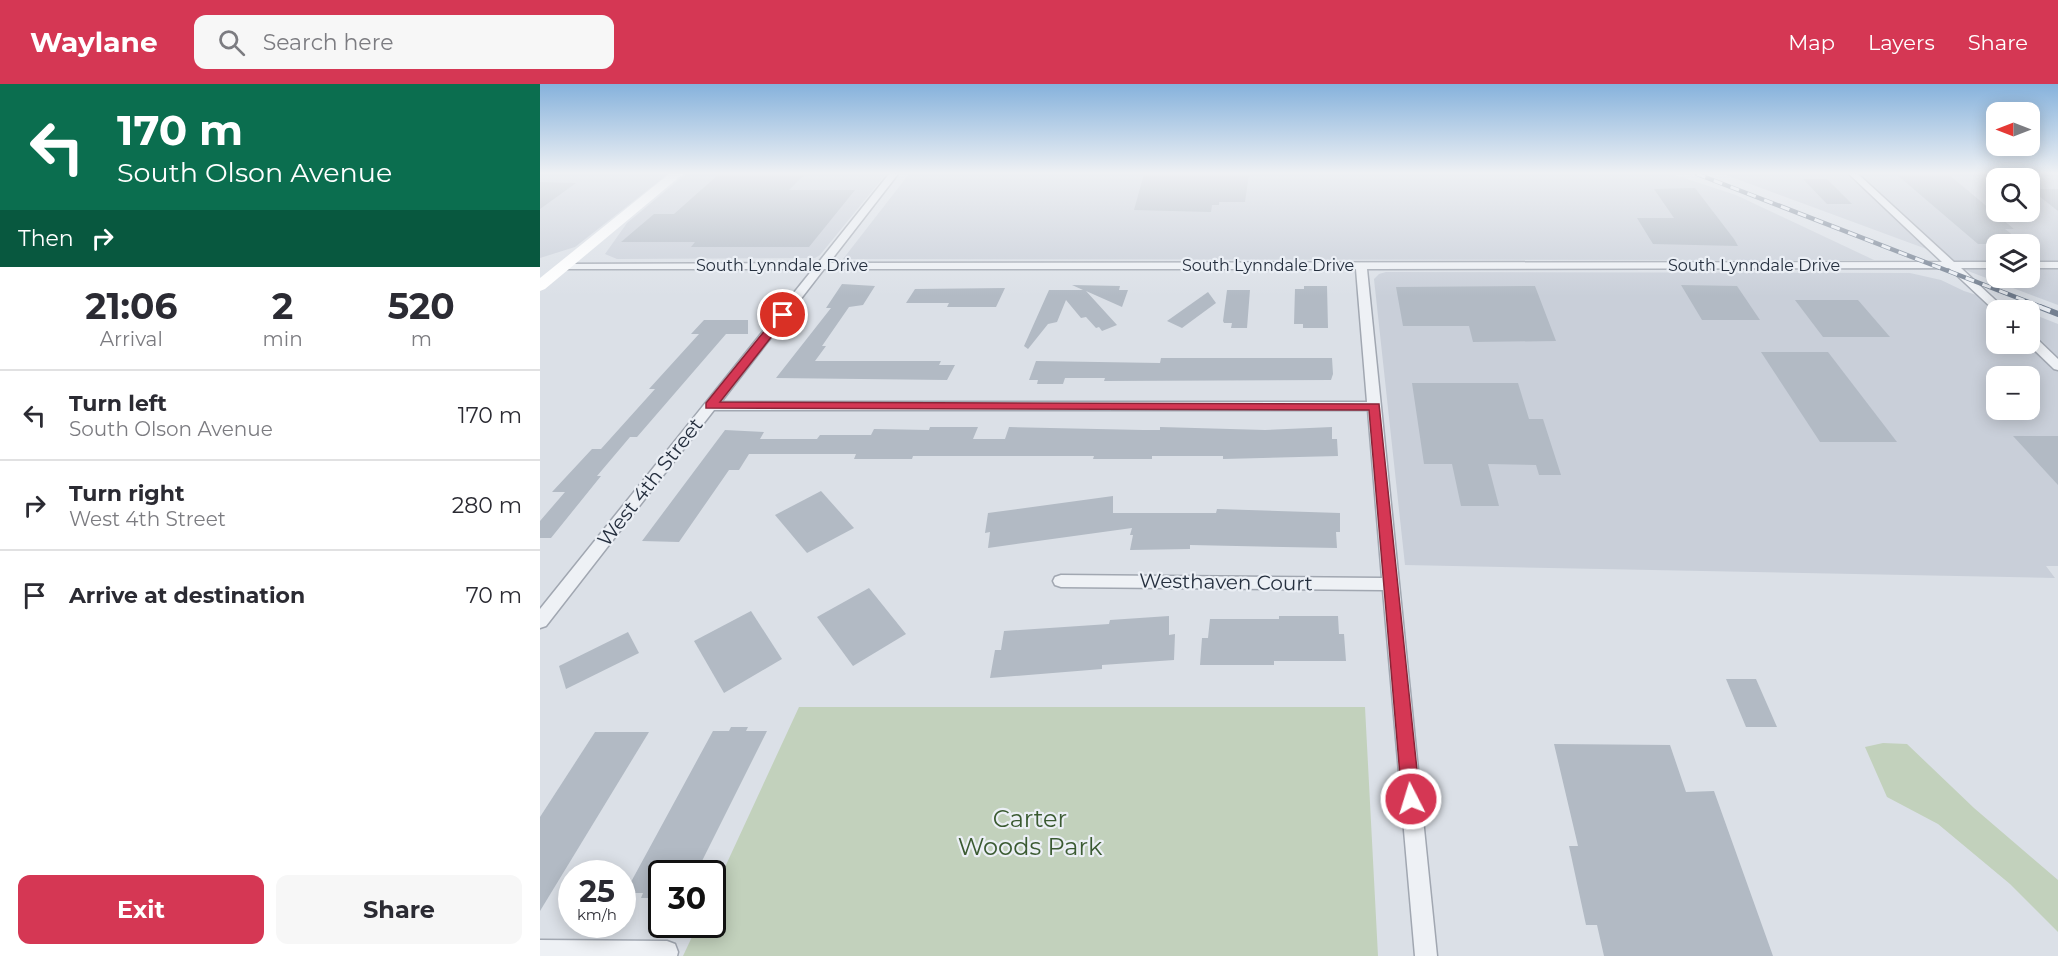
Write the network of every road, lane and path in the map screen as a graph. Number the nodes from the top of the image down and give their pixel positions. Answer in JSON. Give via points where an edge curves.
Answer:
{"nodes":[{"id":1,"x":627,"y":215,"type":"edge"},
{"id":2,"x":862,"y":215,"type":"edge"},
{"id":3,"x":1897,"y":215,"type":"edge"},
{"id":4,"x":823,"y":265,"type":"junction"},
{"id":5,"x":1361,"y":265,"type":"junction"},
{"id":6,"x":1952,"y":265,"type":"junction"},
{"id":7,"x":1986,"y":265,"type":"edge"},
{"id":8,"x":2040,"y":265,"type":"edge"},
{"id":9,"x":2058,"y":265,"type":"edge"},
{"id":10,"x":540,"y":266,"type":"edge"},
{"id":11,"x":565,"y":266,"type":"junction"},
{"id":12,"x":540,"y":286,"type":"edge"},
{"id":13,"x":1989,"y":300,"type":"edge"},
{"id":14,"x":2040,"y":349,"type":"edge"},
{"id":15,"x":2058,"y":366,"type":"edge"},
{"id":16,"x":711,"y":405,"type":"junction"},
{"id":17,"x":1375,"y":406,"type":"junction"},
{"id":18,"x":1061,"y":581,"type":"dead end"},
{"id":19,"x":1391,"y":584,"type":"junction"},
{"id":20,"x":540,"y":621,"type":"edge"},
{"id":21,"x":540,"y":951,"type":"edge"},
{"id":22,"x":667,"y":952,"type":"dead end"},
{"id":23,"x":1426,"y":956,"type":"edge"}],
"edges":[{"from":1,"to":11,"type":"street"},
{"from":2,"to":4,"type":"street","name":"West 4th Street"},
{"from":3,"to":6,"type":"street"},
{"from":4,"to":5,"type":"street","name":"South Lynndale Drive"},
{"from":4,"to":11,"type":"street","name":"South Lynndale Drive"},
{"from":4,"to":16,"type":"street","name":"West 4th Street"},
{"from":5,"to":6,"type":"street","name":"South Lynndale Drive"},
{"from":5,"to":17,"type":"street"},
{"from":6,"to":7,"type":"street","name":"South Lynndale Drive"},
{"from":6,"to":13,"type":"street"},
{"from":8,"to":9,"type":"street"},
{"from":10,"to":11,"type":"street","name":"South Lynndale Drive"},
{"from":11,"to":12,"type":"street"},
{"from":14,"to":15,"type":"street"},
{"from":16,"to":17,"type":"street"},
{"from":16,"to":20,"type":"street","name":"West 4th Street"},
{"from":17,"to":19,"type":"street"},
{"from":18,"to":19,"type":"street","name":"Westhaven Court"},
{"from":19,"to":23,"type":"street"},
{"from":21,"to":22,"type":"street"}]}
